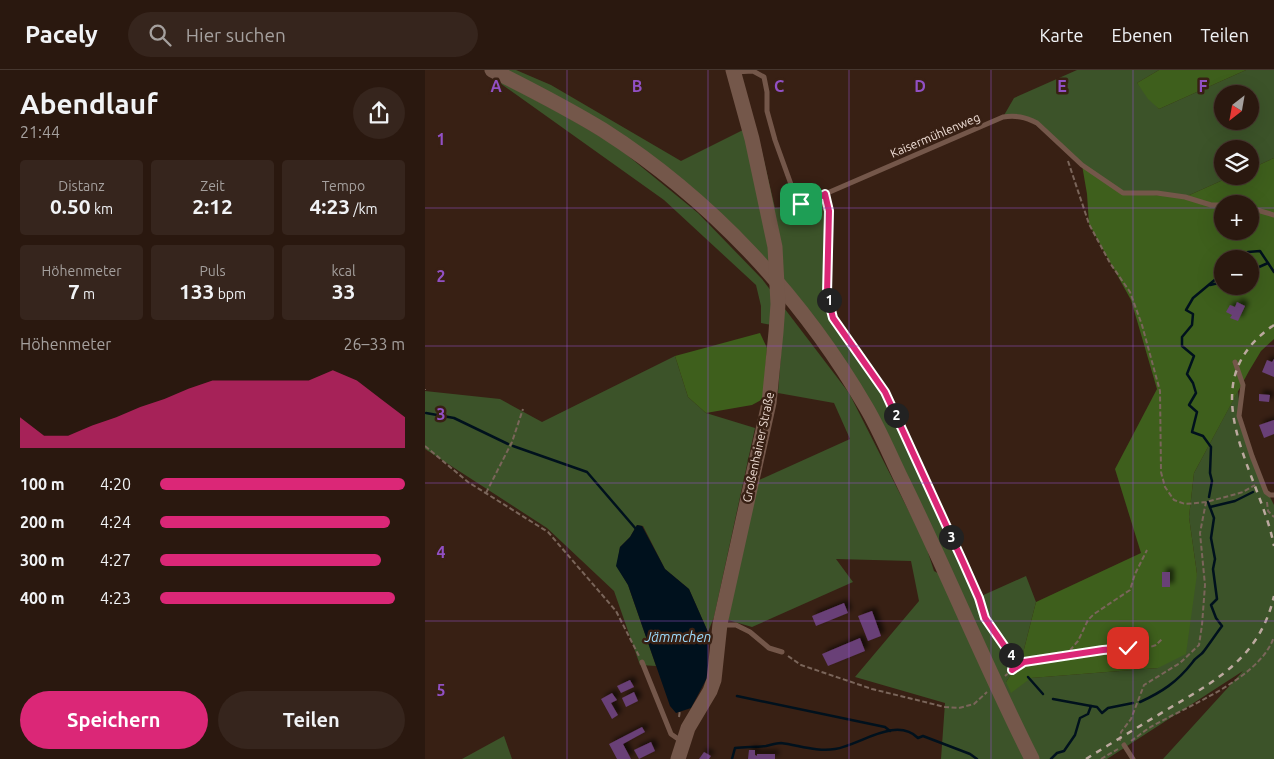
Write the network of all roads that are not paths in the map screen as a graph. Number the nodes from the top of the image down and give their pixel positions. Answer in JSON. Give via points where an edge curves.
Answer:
{"nodes":[{"id":1,"x":492,"y":70,"type":"edge"},
{"id":2,"x":734,"y":71,"type":"edge"},
{"id":3,"x":1214,"y":205,"type":"edge"},
{"id":4,"x":1259,"y":211,"type":"edge"},
{"id":5,"x":1274,"y":215,"type":"edge"},
{"id":6,"x":1235,"y":362,"type":"dead end"},
{"id":7,"x":1272,"y":495,"type":"edge"},
{"id":8,"x":720,"y":624,"type":"junction"},
{"id":9,"x":782,"y":652,"type":"road end"},
{"id":10,"x":642,"y":662,"type":"road end"},
{"id":11,"x":683,"y":742,"type":"junction"},
{"id":12,"x":1122,"y":747,"type":"road end"},
{"id":13,"x":678,"y":759,"type":"edge"},
{"id":14,"x":1032,"y":759,"type":"edge"},
{"id":15,"x":1133,"y":759,"type":"edge"}],
"edges":[{"from":1,"to":14,"type":"main road","via":[[546,96],[602,130],[683,188],[755,257],[788,296],[825,344],[866,408],[926,528]]},
{"from":2,"to":3,"type":"lane","name":"Kaisermühlenweg","via":[[753,71],[764,77],[767,111],[775,140],[797,201],[801,204],[806,205],[1003,117],[1016,116],[1028,118],[1045,130],[1082,165],[1123,193],[1166,194]]},
{"from":2,"to":8,"type":"main road","name":"Großenhainer Straße","via":[[753,139],[775,247],[778,304],[769,403]]},
{"from":4,"to":5,"type":"lane"},
{"from":6,"to":7,"type":"lane","via":[[1243,385],[1239,416],[1266,492]]},
{"from":8,"to":9,"type":"lane","via":[[743,628],[769,648]]},
{"from":8,"to":11,"type":"main road","name":"Großenhainer Straße","via":[[714,680]]},
{"from":10,"to":11,"type":"lane","via":[[671,734]]},
{"from":11,"to":13,"type":"main road","name":"Großenhainer Straße"},
{"from":12,"to":15,"type":"lane"}]}
